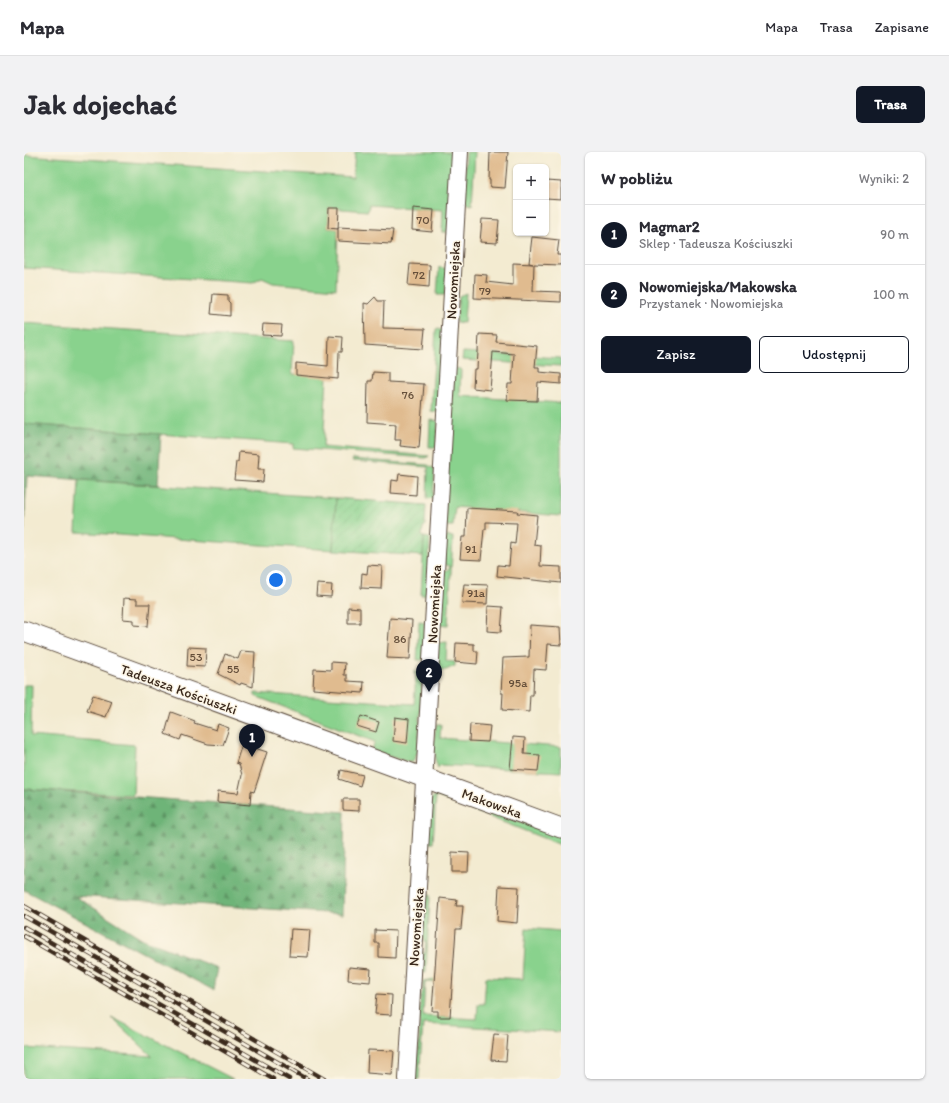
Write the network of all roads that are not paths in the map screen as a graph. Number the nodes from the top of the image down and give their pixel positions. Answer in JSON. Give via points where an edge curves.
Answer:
{"nodes":[{"id":1,"x":460,"y":152,"type":"edge"},
{"id":2,"x":24,"y":631,"type":"edge"},
{"id":3,"x":424,"y":778,"type":"junction"},
{"id":4,"x":561,"y":828,"type":"edge"},
{"id":5,"x":407,"y":1079,"type":"edge"}],
"edges":[{"from":1,"to":3,"type":"street","name":"Nowomiejska"},
{"from":2,"to":3,"type":"street","name":"Tadeusza Kościuszki"},
{"from":3,"to":4,"type":"street","name":"Makowska"},
{"from":3,"to":5,"type":"street","name":"Nowomiejska"}]}
